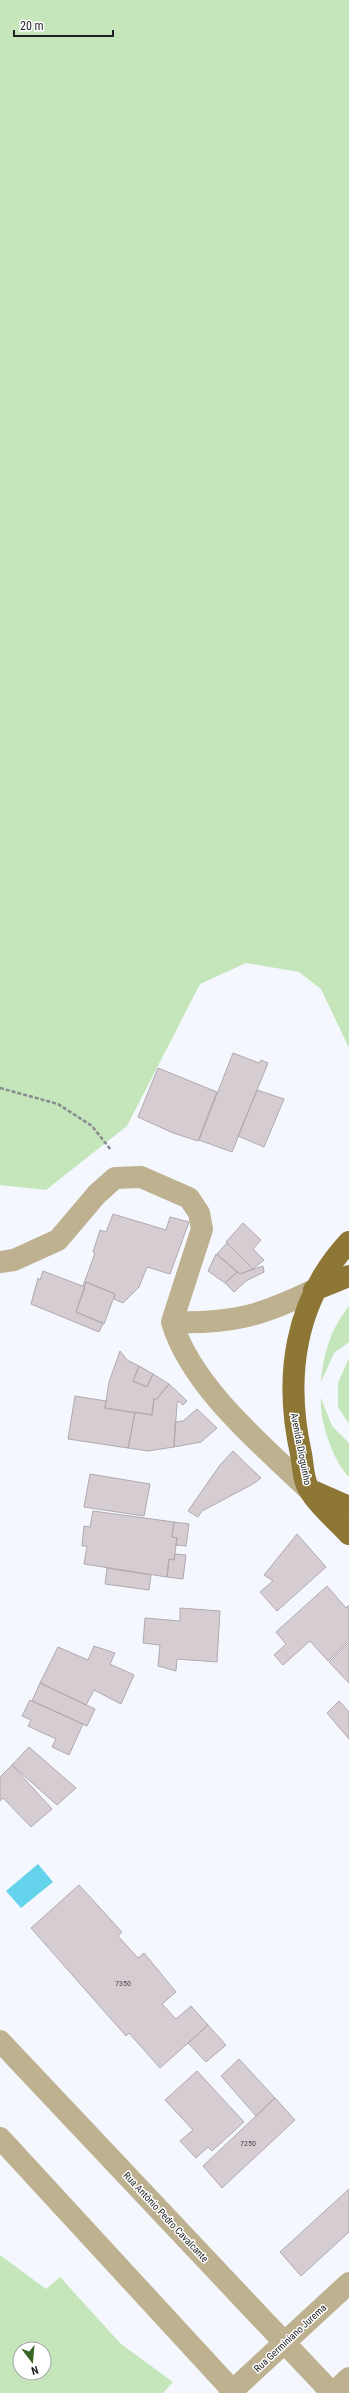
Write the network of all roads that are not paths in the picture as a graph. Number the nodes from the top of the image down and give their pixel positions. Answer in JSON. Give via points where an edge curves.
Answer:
{"nodes":[{"id":1,"x":349,"y":1242,"type":"edge"},
{"id":2,"x":0,"y":1262,"type":"edge"},
{"id":3,"x":349,"y":1276,"type":"edge"},
{"id":4,"x":314,"y":1290,"type":"junction"},
{"id":5,"x":172,"y":1322,"type":"junction"},
{"id":6,"x":308,"y":1489,"type":"junction"},
{"id":7,"x":349,"y":1507,"type":"edge"},
{"id":8,"x":349,"y":1534,"type":"edge"},
{"id":9,"x":0,"y":2041,"type":"edge"},
{"id":10,"x":0,"y":2138,"type":"edge"},
{"id":11,"x":349,"y":2283,"type":"edge"},
{"id":12,"x":284,"y":2343,"type":"junction"},
{"id":13,"x":349,"y":2378,"type":"edge"},
{"id":14,"x":232,"y":2392,"type":"edge"},
{"id":15,"x":332,"y":2393,"type":"edge"}],
"edges":[{"from":1,"to":4,"type":"main road","name":"Avenida Dioguinho","via":[[332,1260]]},
{"from":2,"to":5,"type":"street","via":[[14,1260],[58,1240],[102,1190],[116,1178],[141,1177],[189,1198],[200,1213],[202,1228]]},
{"from":3,"to":4,"type":"main road"},
{"from":4,"to":5,"type":"street","via":[[278,1308],[251,1317],[215,1323]]},
{"from":4,"to":6,"type":"main road","name":"Avenida Dioguinho","via":[[292,1375],[293,1411]]},
{"from":5,"to":6,"type":"street","via":[[184,1353],[236,1420]]},
{"from":6,"to":7,"type":"main road"},
{"from":6,"to":8,"type":"main road","name":"Avenida Dioguinho"},
{"from":9,"to":12,"type":"street","name":"Rua Antônio Pedro Cavalcante"},
{"from":10,"to":14,"type":"street"},
{"from":11,"to":12,"type":"street","name":"Rua Germiniano Jurema"},
{"from":12,"to":14,"type":"street","name":"Rua Germiniano Jurema"},
{"from":12,"to":15,"type":"street","name":"Rua Antônio Pedro Cavalcante"},
{"from":13,"to":15,"type":"street"}]}
